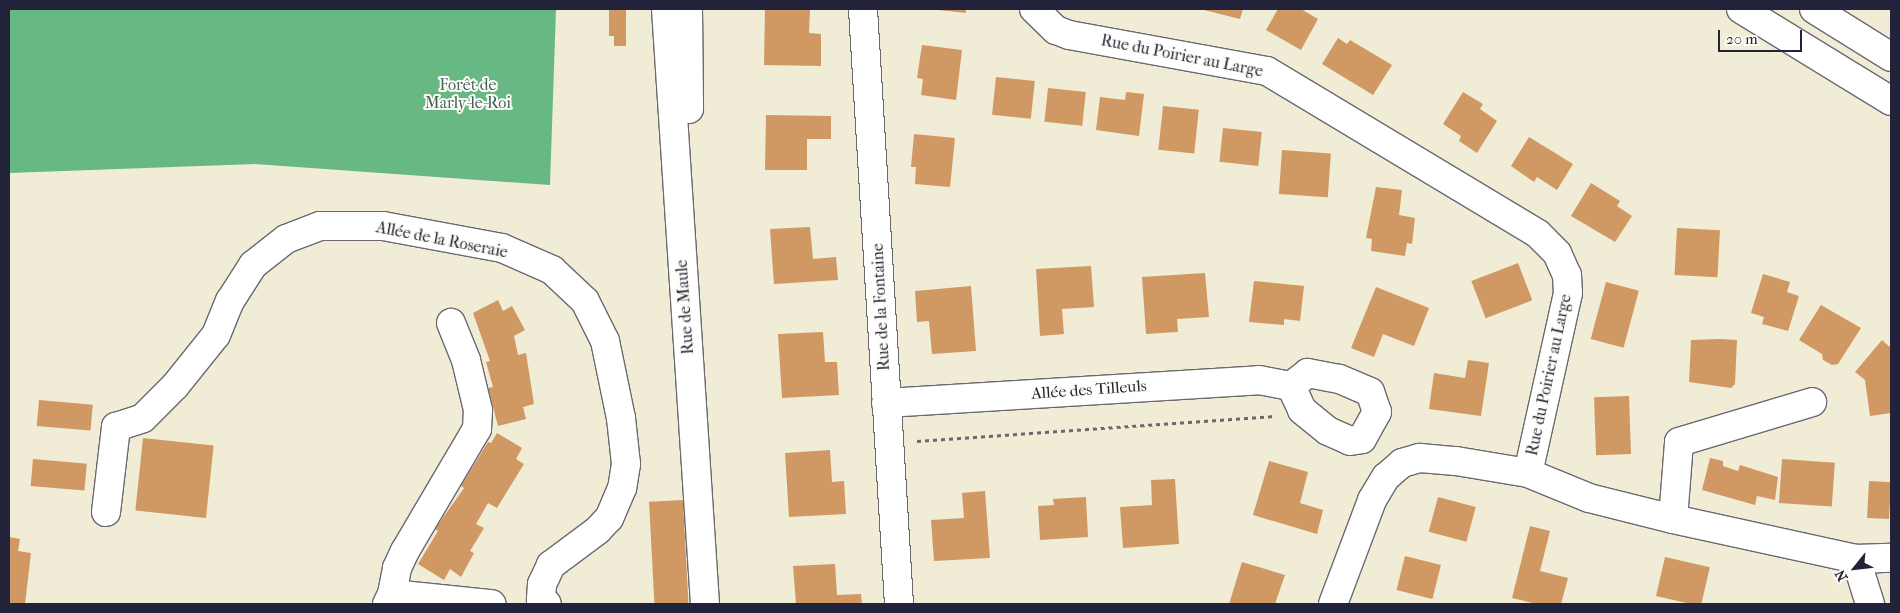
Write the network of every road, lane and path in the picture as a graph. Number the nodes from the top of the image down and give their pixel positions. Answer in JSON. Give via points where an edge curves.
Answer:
{"nodes":[{"id":1,"x":666,"y":9,"type":"edge"},
{"id":2,"x":688,"y":9,"type":"edge"},
{"id":3,"x":863,"y":9,"type":"edge"},
{"id":4,"x":1034,"y":9,"type":"edge"},
{"id":5,"x":1742,"y":9,"type":"edge"},
{"id":6,"x":1814,"y":9,"type":"edge"},
{"id":7,"x":1891,"y":57,"type":"edge"},
{"id":8,"x":1891,"y":101,"type":"edge"},
{"id":9,"x":451,"y":323,"type":"dead end"},
{"id":10,"x":1296,"y":398,"type":"joint"},
{"id":11,"x":1812,"y":402,"type":"dead end"},
{"id":12,"x":886,"y":403,"type":"junction"},
{"id":13,"x":889,"y":443,"type":"junction"},
{"id":14,"x":1528,"y":473,"type":"junction"},
{"id":15,"x":106,"y":512,"type":"dead end"},
{"id":16,"x":1673,"y":519,"type":"junction"},
{"id":17,"x":1856,"y":558,"type":"junction"},
{"id":18,"x":1891,"y":558,"type":"edge"},
{"id":19,"x":389,"y":599,"type":"edge"},
{"id":20,"x":540,"y":603,"type":"edge"},
{"id":21,"x":491,"y":604,"type":"edge"},
{"id":22,"x":705,"y":604,"type":"edge"},
{"id":23,"x":721,"y":604,"type":"edge"},
{"id":24,"x":899,"y":604,"type":"edge"},
{"id":25,"x":1334,"y":604,"type":"edge"},
{"id":26,"x":1870,"y":604,"type":"edge"}],
"edges":[{"from":1,"to":22,"type":"street","name":"Rue de Maule"},
{"from":2,"to":23,"type":"street","name":"Rue de Maule","via":[[689,129]]},
{"from":3,"to":12,"type":"street","name":"Rue de la Fontaine"},
{"from":4,"to":14,"type":"street","name":"Rue du Poirier au Large","via":[[1056,30],[1069,36],[1267,71],[1538,234],[1557,254],[1567,274],[1568,293]]},
{"from":5,"to":8,"type":"street"},
{"from":6,"to":7,"type":"street"},
{"from":9,"to":19,"type":"street","via":[[466,360],[478,410],[477,429],[404,551]]},
{"from":10,"to":12,"type":"street","name":"Allée des Tilleuls","via":[[1260,380]]},
{"from":10,"to":13,"type":"path","via":[[1285,415]]},
{"from":11,"to":16,"type":"street","via":[[1678,442]]},
{"from":12,"to":13,"type":"street","name":"Rue de la Fontaine"},
{"from":13,"to":24,"type":"street","name":"Rue de la Fontaine"},
{"from":14,"to":16,"type":"street","name":"Rue du Poirier au Large","via":[[1589,498]]},
{"from":14,"to":25,"type":"street","via":[[1420,458],[1402,463],[1386,477],[1372,500]]},
{"from":15,"to":20,"type":"street","name":"Allée de la Roseraie","via":[[116,427],[143,418],[175,386],[216,335],[230,301],[253,265],[286,239],[320,226],[382,226],[502,248],[552,270],[585,301],[605,341],[621,418],[626,464],[622,488],[609,518],[551,565],[542,584]]},
{"from":16,"to":17,"type":"street","name":"Rue du Poirier au Large"},
{"from":17,"to":18,"type":"street","name":"Rue du Poirier au Large"},
{"from":17,"to":26,"type":"street"},
{"from":19,"to":21,"type":"street"}]}
